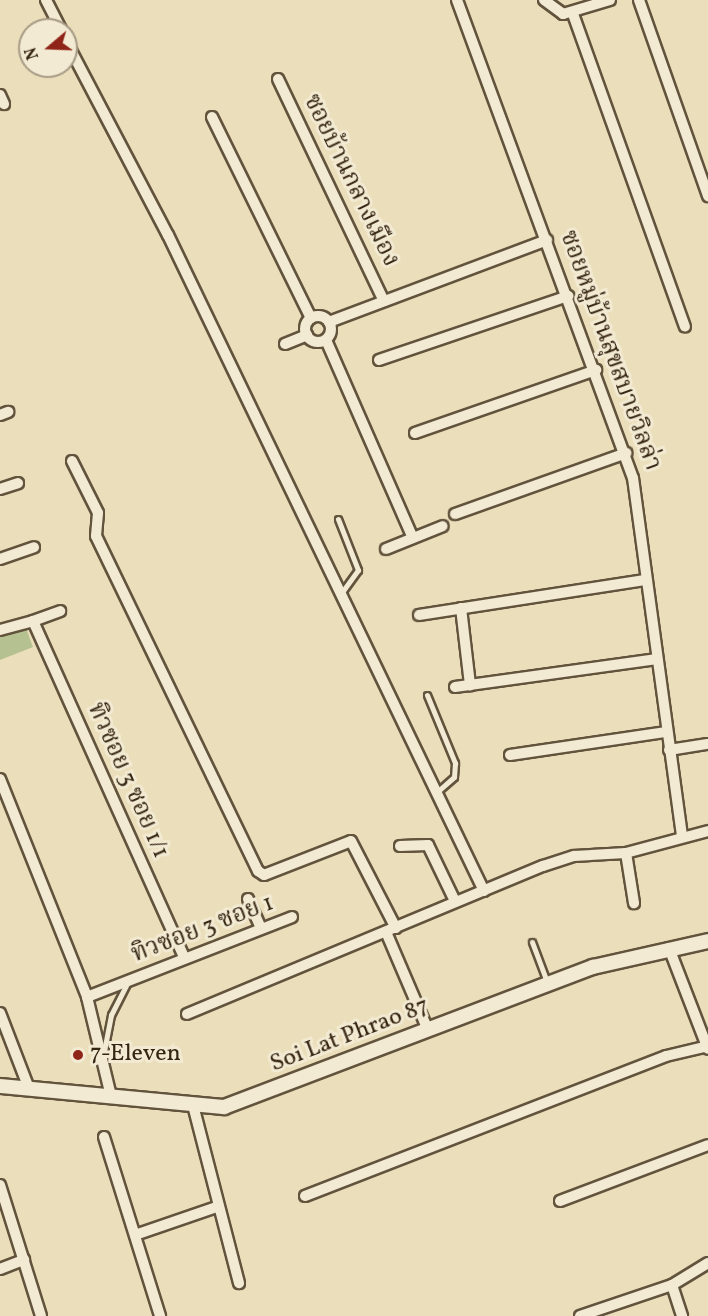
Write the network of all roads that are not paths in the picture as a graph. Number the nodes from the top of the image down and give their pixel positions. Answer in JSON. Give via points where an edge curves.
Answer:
{"nodes":[{"id":1,"x":46,"y":0,"type":"edge"},
{"id":2,"x":457,"y":0,"type":"edge"},
{"id":3,"x":544,"y":0,"type":"edge"},
{"id":4,"x":610,"y":0,"type":"edge"},
{"id":5,"x":639,"y":0,"type":"edge"},
{"id":6,"x":573,"y":14,"type":"junction"},
{"id":7,"x":55,"y":18,"type":"edge"},
{"id":8,"x":78,"y":65,"type":"edge"},
{"id":9,"x":278,"y":79,"type":"dead end"},
{"id":10,"x":212,"y":117,"type":"dead end"},
{"id":11,"x":708,"y":196,"type":"edge"},
{"id":12,"x":547,"y":240,"type":"junction"},
{"id":13,"x":568,"y":296,"type":"junction"},
{"id":14,"x":384,"y":301,"type":"junction"},
{"id":15,"x":311,"y":318,"type":"junction"},
{"id":16,"x":329,"y":322,"type":"junction"},
{"id":17,"x":685,"y":327,"type":"dead end"},
{"id":18,"x":307,"y":335,"type":"junction"},
{"id":19,"x":326,"y":340,"type":"junction"},
{"id":20,"x":285,"y":344,"type":"dead end"},
{"id":21,"x":379,"y":360,"type":"dead end"},
{"id":22,"x":596,"y":370,"type":"junction"},
{"id":23,"x":415,"y":433,"type":"dead end"},
{"id":24,"x":626,"y":453,"type":"junction"},
{"id":25,"x":72,"y":461,"type":"dead end"},
{"id":26,"x":18,"y":483,"type":"dead end"},
{"id":27,"x":0,"y":489,"type":"edge"},
{"id":28,"x":455,"y":514,"type":"dead end"},
{"id":29,"x":338,"y":519,"type":"dead end"},
{"id":30,"x":443,"y":526,"type":"dead end"},
{"id":31,"x":413,"y":538,"type":"junction"},
{"id":32,"x":34,"y":547,"type":"dead end"},
{"id":33,"x":386,"y":549,"type":"dead end"},
{"id":34,"x":0,"y":560,"type":"edge"},
{"id":35,"x":646,"y":580,"type":"junction"},
{"id":36,"x":341,"y":593,"type":"junction"},
{"id":37,"x":461,"y":608,"type":"junction"},
{"id":38,"x":60,"y":611,"type":"dead end"},
{"id":39,"x":419,"y":615,"type":"dead end"},
{"id":40,"x":33,"y":621,"type":"junction"},
{"id":41,"x":0,"y":630,"type":"edge"},
{"id":42,"x":657,"y":659,"type":"junction"},
{"id":43,"x":470,"y":685,"type":"junction"},
{"id":44,"x":455,"y":687,"type":"dead end"},
{"id":45,"x":427,"y":695,"type":"dead end"},
{"id":46,"x":666,"y":732,"type":"junction"},
{"id":47,"x":708,"y":744,"type":"edge"},
{"id":48,"x":669,"y":750,"type":"junction"},
{"id":49,"x":510,"y":755,"type":"dead end"},
{"id":50,"x":0,"y":779,"type":"edge"},
{"id":51,"x":438,"y":791,"type":"junction"},
{"id":52,"x":708,"y":831,"type":"edge"},
{"id":53,"x":682,"y":836,"type":"junction"},
{"id":54,"x":400,"y":846,"type":"dead end"},
{"id":55,"x":626,"y":853,"type":"junction"},
{"id":56,"x":484,"y":891,"type":"junction"},
{"id":57,"x":248,"y":898,"type":"dead end"},
{"id":58,"x":455,"y":901,"type":"junction"},
{"id":59,"x":634,"y":903,"type":"dead end"},
{"id":60,"x":292,"y":917,"type":"dead end"},
{"id":61,"x":261,"y":928,"type":"junction"},
{"id":62,"x":391,"y":930,"type":"junction"},
{"id":63,"x":708,"y":941,"type":"edge"},
{"id":64,"x":532,"y":942,"type":"dead end"},
{"id":65,"x":669,"y":948,"type":"junction"},
{"id":66,"x":184,"y":957,"type":"junction"},
{"id":67,"x":128,"y":981,"type":"junction"},
{"id":68,"x":548,"y":984,"type":"junction"},
{"id":69,"x":87,"y":996,"type":"junction"},
{"id":70,"x":0,"y":1013,"type":"edge"},
{"id":71,"x":187,"y":1014,"type":"dead end"},
{"id":72,"x":428,"y":1030,"type":"junction"},
{"id":73,"x":708,"y":1047,"type":"edge"},
{"id":74,"x":104,"y":1051,"type":"junction"},
{"id":75,"x":0,"y":1086,"type":"edge"},
{"id":76,"x":28,"y":1086,"type":"junction"},
{"id":77,"x":110,"y":1092,"type":"junction"},
{"id":78,"x":194,"y":1109,"type":"junction"},
{"id":79,"x":104,"y":1137,"type":"dead end"},
{"id":80,"x":708,"y":1145,"type":"edge"},
{"id":81,"x":0,"y":1185,"type":"edge"},
{"id":82,"x":305,"y":1196,"type":"dead end"},
{"id":83,"x":560,"y":1201,"type":"dead end"},
{"id":84,"x":217,"y":1207,"type":"junction"},
{"id":85,"x":135,"y":1235,"type":"junction"},
{"id":86,"x":24,"y":1260,"type":"junction"},
{"id":87,"x":708,"y":1263,"type":"edge"},
{"id":88,"x":0,"y":1269,"type":"edge"},
{"id":89,"x":239,"y":1283,"type":"dead end"},
{"id":90,"x":672,"y":1285,"type":"junction"},
{"id":91,"x":42,"y":1316,"type":"edge"},
{"id":92,"x":160,"y":1316,"type":"edge"},
{"id":93,"x":580,"y":1316,"type":"edge"},
{"id":94,"x":682,"y":1316,"type":"edge"}],
"edges":[{"from":1,"to":7,"type":"street"},
{"from":2,"to":12,"type":"street","name":"ซอยหมู่บ้านสุขสบายวิลล่า"},
{"from":3,"to":6,"type":"street","via":[[555,12]]},
{"from":4,"to":6,"type":"street"},
{"from":5,"to":11,"type":"street"},
{"from":6,"to":17,"type":"street"},
{"from":8,"to":36,"type":"street"},
{"from":9,"to":14,"type":"street","name":"ซอยบ้านกลางเมือง"},
{"from":10,"to":15,"type":"street"},
{"from":12,"to":13,"type":"street","name":"ซอยหมู่บ้านสุขสบายวิลล่า"},
{"from":12,"to":14,"type":"street","name":"ซอยบ้านกลางเมือง"},
{"from":13,"to":21,"type":"street"},
{"from":13,"to":22,"type":"street","name":"ซอยหมู่บ้านสุขสบายวิลล่า"},
{"from":14,"to":16,"type":"street","name":"ซอยบ้านกลางเมือง"},
{"from":15,"to":16,"type":"street"},
{"from":15,"to":18,"type":"street"},
{"from":16,"to":19,"type":"street"},
{"from":18,"to":19,"type":"street","via":[[315,342]]},
{"from":18,"to":20,"type":"street"},
{"from":19,"to":31,"type":"street"},
{"from":22,"to":23,"type":"street"},
{"from":22,"to":24,"type":"street","name":"ซอยหมู่บ้านสุขสบายวิลล่า"},
{"from":24,"to":28,"type":"street"},
{"from":24,"to":35,"type":"street","name":"ซอยหมู่บ้านสุขสบายวิลล่า","via":[[636,492]]},
{"from":25,"to":62,"type":"street","via":[[98,513],[96,536],[258,871],[264,875],[351,841]]},
{"from":26,"to":27,"type":"street"},
{"from":29,"to":36,"type":"lane","via":[[358,570]]},
{"from":30,"to":31,"type":"street"},
{"from":31,"to":33,"type":"street"},
{"from":32,"to":34,"type":"street"},
{"from":35,"to":37,"type":"street"},
{"from":35,"to":42,"type":"street","name":"ซอยหมู่บ้านสุขสบายวิลล่า"},
{"from":36,"to":51,"type":"street"},
{"from":37,"to":39,"type":"street"},
{"from":37,"to":43,"type":"street"},
{"from":38,"to":40,"type":"street"},
{"from":40,"to":41,"type":"street"},
{"from":40,"to":66,"type":"street","name":"ทิวซอย 3 ซอย 1/1"},
{"from":42,"to":43,"type":"street"},
{"from":42,"to":46,"type":"street","name":"ซอยหมู่บ้านสุขสบายวิลล่า"},
{"from":43,"to":44,"type":"street"},
{"from":45,"to":51,"type":"lane","via":[[455,764],[454,777]]},
{"from":46,"to":48,"type":"street","name":"ซอยหมู่บ้านสุขสบายวิลล่า"},
{"from":46,"to":49,"type":"street"},
{"from":47,"to":48,"type":"street"},
{"from":48,"to":53,"type":"street","name":"ซอยหมู่บ้านสุขสบายวิลล่า"},
{"from":50,"to":69,"type":"street"},
{"from":51,"to":56,"type":"street"},
{"from":52,"to":53,"type":"street"},
{"from":53,"to":55,"type":"street"},
{"from":54,"to":58,"type":"street","via":[[428,845]]},
{"from":55,"to":56,"type":"street","via":[[574,856]]},
{"from":55,"to":59,"type":"street"},
{"from":56,"to":58,"type":"street"},
{"from":57,"to":61,"type":"street"},
{"from":58,"to":62,"type":"street"},
{"from":60,"to":61,"type":"street","name":"ทิวซอย 3 ซอย 1"},
{"from":61,"to":66,"type":"street","name":"ทิวซอย 3 ซอย 1"},
{"from":62,"to":71,"type":"street"},
{"from":62,"to":72,"type":"street"},
{"from":63,"to":65,"type":"street","name":"Soi Lat Phrao 87"},
{"from":64,"to":68,"type":"lane"},
{"from":65,"to":68,"type":"street","name":"Soi Lat Phrao 87","via":[[625,957]]},
{"from":65,"to":73,"type":"street"},
{"from":66,"to":67,"type":"street","name":"ทิวซอย 3 ซอย 1"},
{"from":67,"to":69,"type":"street","name":"ทิวซอย 3 ซอย 1"},
{"from":67,"to":74,"type":"lane","name":"ทิวซอย 3 ซอย 1","via":[[111,1015]]},
{"from":68,"to":72,"type":"street","name":"Soi Lat Phrao 87"},
{"from":69,"to":74,"type":"street"},
{"from":70,"to":76,"type":"street"},
{"from":72,"to":78,"type":"street","name":"Soi Lat Phrao 87","via":[[241,1102]]},
{"from":73,"to":82,"type":"street","via":[[655,1060]]},
{"from":74,"to":77,"type":"street"},
{"from":75,"to":76,"type":"street","name":"Soi Lat Phrao 87"},
{"from":76,"to":77,"type":"street","name":"Soi Lat Phrao 87"},
{"from":77,"to":78,"type":"street","name":"Soi Lat Phrao 87"},
{"from":78,"to":84,"type":"street"},
{"from":79,"to":85,"type":"street"},
{"from":80,"to":83,"type":"street"},
{"from":81,"to":86,"type":"street"},
{"from":84,"to":85,"type":"street"},
{"from":84,"to":89,"type":"street"},
{"from":85,"to":92,"type":"street"},
{"from":86,"to":88,"type":"street"},
{"from":86,"to":91,"type":"street"},
{"from":87,"to":90,"type":"street"},
{"from":90,"to":93,"type":"street"},
{"from":90,"to":94,"type":"street"}]}
